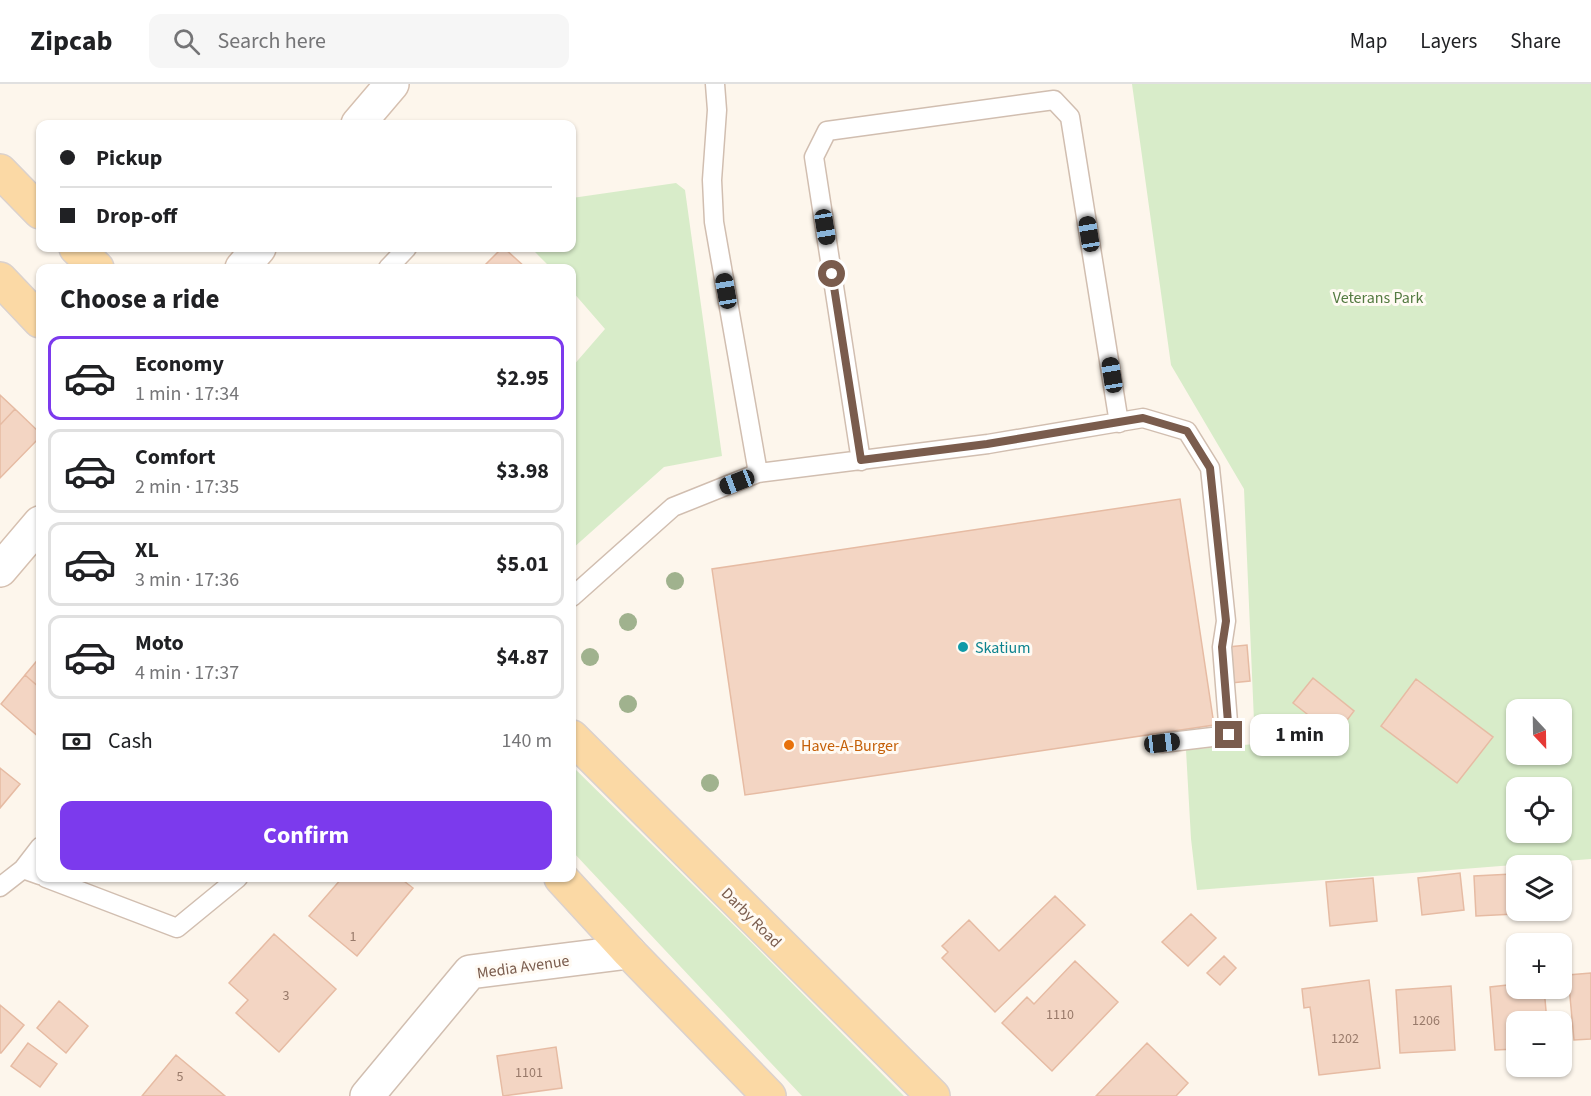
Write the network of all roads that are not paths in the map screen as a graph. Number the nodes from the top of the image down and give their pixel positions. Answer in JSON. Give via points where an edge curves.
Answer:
{"nodes":[{"id":1,"x":392,"y":84,"type":"edge"},
{"id":2,"x":715,"y":84,"type":"edge"},
{"id":3,"x":361,"y":120,"type":"edge"},
{"id":4,"x":0,"y":171,"type":"edge"},
{"id":5,"x":36,"y":208,"type":"edge"},
{"id":6,"x":80,"y":252,"type":"edge"},
{"id":7,"x":256,"y":252,"type":"edge"},
{"id":8,"x":403,"y":252,"type":"edge"},
{"id":9,"x":93,"y":264,"type":"edge"},
{"id":10,"x":245,"y":264,"type":"edge"},
{"id":11,"x":392,"y":264,"type":"edge"},
{"id":12,"x":0,"y":279,"type":"edge"},
{"id":13,"x":36,"y":317,"type":"edge"},
{"id":14,"x":1119,"y":423,"type":"junction"},
{"id":15,"x":861,"y":460,"type":"junction"},
{"id":16,"x":758,"y":474,"type":"junction"},
{"id":17,"x":36,"y":528,"type":"edge"},
{"id":18,"x":0,"y":570,"type":"edge"},
{"id":19,"x":576,"y":593,"type":"edge"},
{"id":20,"x":576,"y":741,"type":"edge"},
{"id":21,"x":1162,"y":743,"type":"dead end"},
{"id":22,"x":36,"y":852,"type":"edge"},
{"id":23,"x":23,"y":869,"type":"junction"},
{"id":24,"x":36,"y":874,"type":"edge"},
{"id":25,"x":56,"y":882,"type":"edge"},
{"id":26,"x":233,"y":882,"type":"edge"},
{"id":27,"x":565,"y":882,"type":"edge"},
{"id":28,"x":0,"y":887,"type":"edge"},
{"id":29,"x":628,"y":952,"type":"junction"},
{"id":30,"x":367,"y":1096,"type":"edge"},
{"id":31,"x":769,"y":1096,"type":"edge"},
{"id":32,"x":933,"y":1096,"type":"edge"}],
"edges":[{"from":1,"to":3,"type":"street"},
{"from":2,"to":16,"type":"lane","via":[[714,222]]},
{"from":4,"to":5,"type":"main road"},
{"from":6,"to":9,"type":"main road"},
{"from":7,"to":10,"type":"street"},
{"from":8,"to":11,"type":"lane"},
{"from":12,"to":13,"type":"main road"},
{"from":14,"to":15,"type":"lane"},
{"from":14,"to":15,"type":"lane","via":[[1070,117],[1054,100],[827,132],[814,157]]},
{"from":14,"to":21,"type":"lane","via":[[1143,418],[1187,431],[1210,468],[1226,621],[1222,647],[1229,735]]},
{"from":15,"to":16,"type":"lane"},
{"from":16,"to":19,"type":"lane","via":[[673,507]]},
{"from":17,"to":18,"type":"street"},
{"from":20,"to":32,"type":"main road","name":"Darby Road"},
{"from":22,"to":23,"type":"lane"},
{"from":23,"to":24,"type":"lane"},
{"from":23,"to":28,"type":"lane"},
{"from":25,"to":26,"type":"lane","via":[[177,928]]},
{"from":27,"to":29,"type":"main road"},
{"from":29,"to":30,"type":"street","name":"Media Avenue","via":[[470,972]]},
{"from":29,"to":31,"type":"main road"}]}
